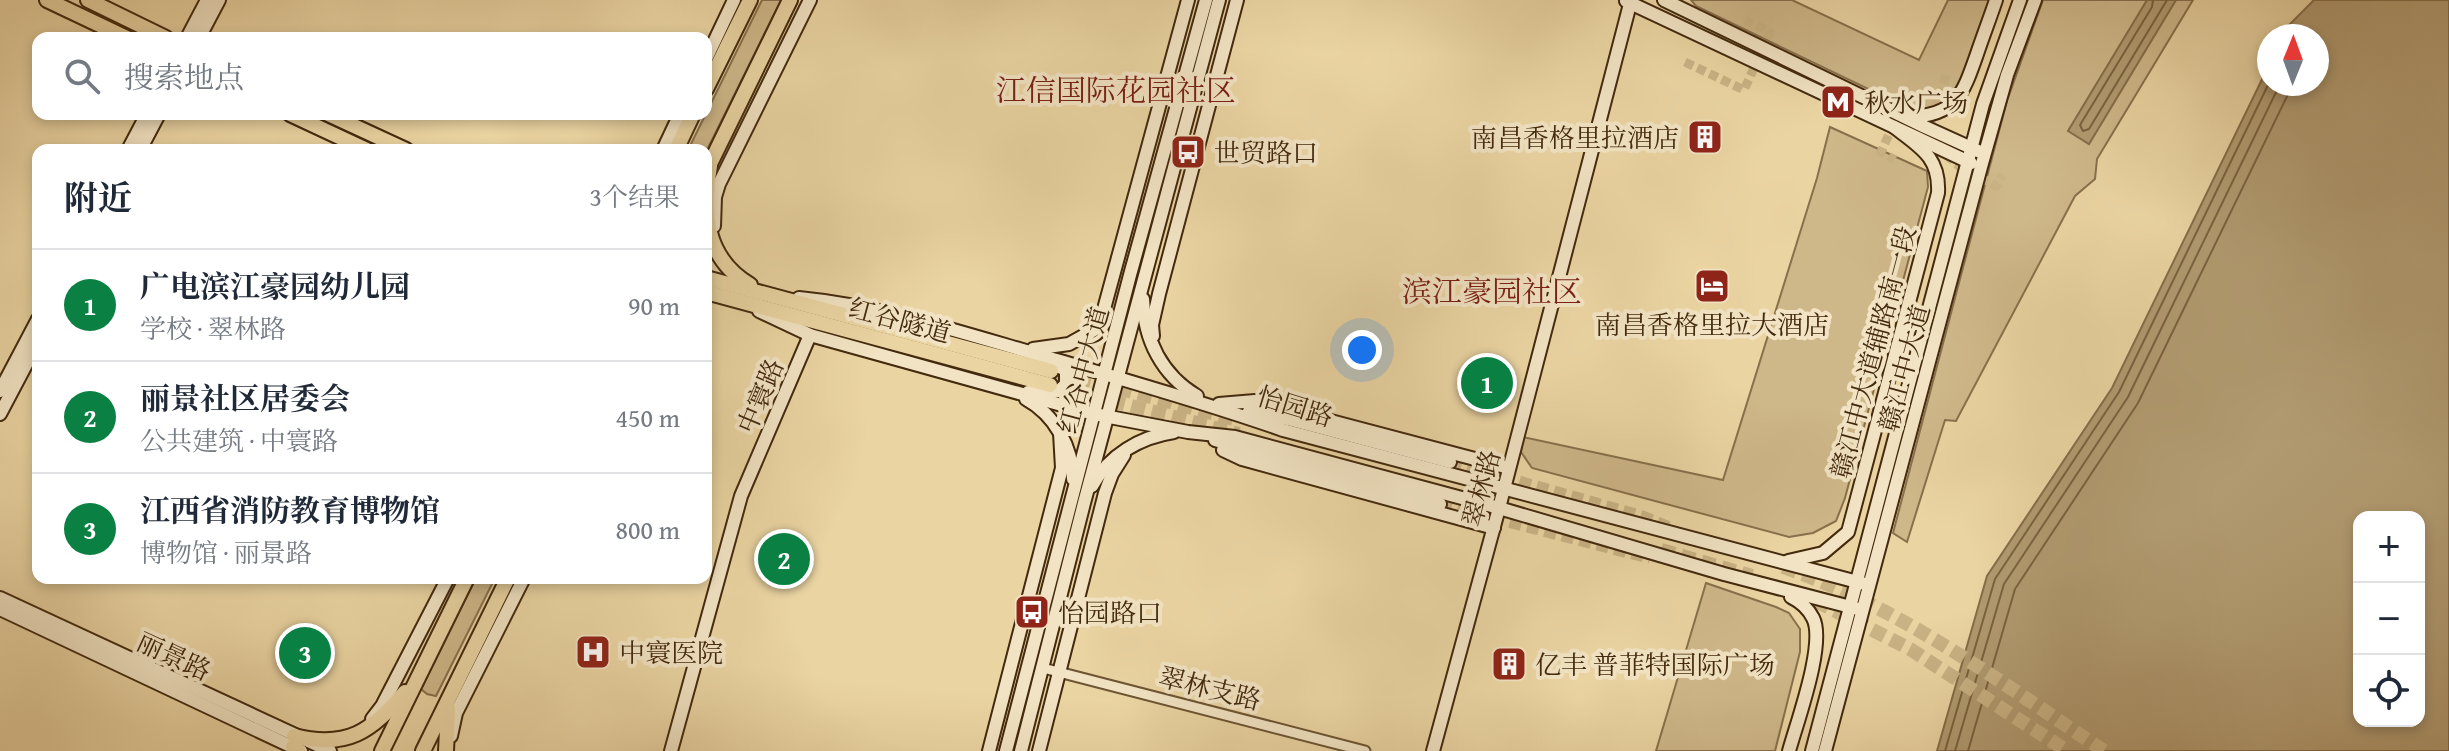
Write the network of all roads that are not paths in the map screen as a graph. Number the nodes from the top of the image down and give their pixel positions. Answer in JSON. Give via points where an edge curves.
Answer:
{"nodes":[{"id":1,"x":47,"y":0,"type":"edge"},
{"id":2,"x":88,"y":0,"type":"edge"},
{"id":3,"x":207,"y":0,"type":"edge"},
{"id":4,"x":219,"y":0,"type":"edge"},
{"id":5,"x":734,"y":0,"type":"edge"},
{"id":6,"x":750,"y":0,"type":"edge"},
{"id":7,"x":790,"y":0,"type":"edge"},
{"id":8,"x":810,"y":0,"type":"edge"},
{"id":9,"x":1188,"y":0,"type":"edge"},
{"id":10,"x":1206,"y":0,"type":"edge"},
{"id":11,"x":1219,"y":0,"type":"edge"},
{"id":12,"x":1237,"y":0,"type":"edge"},
{"id":13,"x":1996,"y":0,"type":"edge"},
{"id":14,"x":2020,"y":0,"type":"edge"},
{"id":15,"x":2035,"y":0,"type":"edge"},
{"id":16,"x":1666,"y":1,"type":"edge"},
{"id":17,"x":1627,"y":2,"type":"edge"},
{"id":18,"x":1660,"y":17,"type":"junction"},
{"id":19,"x":114,"y":32,"type":"edge"},
{"id":20,"x":154,"y":32,"type":"edge"},
{"id":21,"x":190,"y":32,"type":"edge"},
{"id":22,"x":202,"y":32,"type":"edge"},
{"id":23,"x":712,"y":46,"type":"edge"},
{"id":24,"x":712,"y":77,"type":"edge"},
{"id":25,"x":144,"y":120,"type":"edge"},
{"id":26,"x":156,"y":120,"type":"edge"},
{"id":27,"x":303,"y":120,"type":"edge"},
{"id":28,"x":341,"y":120,"type":"edge"},
{"id":29,"x":677,"y":120,"type":"edge"},
{"id":30,"x":690,"y":120,"type":"edge"},
{"id":31,"x":1899,"y":122,"type":"junction"},
{"id":32,"x":131,"y":144,"type":"edge"},
{"id":33,"x":143,"y":144,"type":"edge"},
{"id":34,"x":354,"y":144,"type":"edge"},
{"id":35,"x":393,"y":144,"type":"edge"},
{"id":36,"x":666,"y":144,"type":"edge"},
{"id":37,"x":679,"y":144,"type":"edge"},
{"id":38,"x":1971,"y":148,"type":"junction"},
{"id":39,"x":1985,"y":154,"type":"junction"},
{"id":40,"x":712,"y":160,"type":"edge"},
{"id":41,"x":1968,"y":161,"type":"junction"},
{"id":42,"x":1981,"y":167,"type":"junction"},
{"id":43,"x":712,"y":234,"type":"edge"},
{"id":44,"x":714,"y":245,"type":"junction"},
{"id":45,"x":1130,"y":275,"type":"junction"},
{"id":46,"x":712,"y":280,"type":"edge"},
{"id":47,"x":1142,"y":288,"type":"junction"},
{"id":48,"x":712,"y":294,"type":"edge"},
{"id":49,"x":767,"y":295,"type":"junction"},
{"id":50,"x":712,"y":302,"type":"edge"},
{"id":51,"x":738,"y":302,"type":"junction"},
{"id":52,"x":32,"y":330,"type":"edge"},
{"id":53,"x":810,"y":335,"type":"junction"},
{"id":54,"x":1088,"y":335,"type":"junction"},
{"id":55,"x":1008,"y":346,"type":"junction"},
{"id":56,"x":1154,"y":351,"type":"junction"},
{"id":57,"x":32,"y":353,"type":"edge"},
{"id":58,"x":1105,"y":374,"type":"junction"},
{"id":59,"x":1118,"y":378,"type":"junction"},
{"id":60,"x":0,"y":391,"type":"edge"},
{"id":61,"x":1012,"y":392,"type":"junction"},
{"id":62,"x":1212,"y":405,"type":"junction"},
{"id":63,"x":0,"y":414,"type":"edge"},
{"id":64,"x":1094,"y":414,"type":"junction"},
{"id":65,"x":1108,"y":418,"type":"junction"},
{"id":66,"x":1188,"y":432,"type":"junction"},
{"id":67,"x":1060,"y":433,"type":"junction"},
{"id":68,"x":1128,"y":447,"type":"junction"},
{"id":69,"x":1450,"y":462,"type":"tunnel mouth"},
{"id":70,"x":1509,"y":468,"type":"junction"},
{"id":71,"x":1504,"y":489,"type":"junction"},
{"id":72,"x":1078,"y":500,"type":"junction"},
{"id":73,"x":1440,"y":504,"type":"tunnel mouth"},
{"id":74,"x":1499,"y":508,"type":"junction"},
{"id":75,"x":1494,"y":528,"type":"junction"},
{"id":76,"x":1782,"y":562,"type":"junction"},
{"id":77,"x":1724,"y":574,"type":"junction"},
{"id":78,"x":445,"y":584,"type":"edge"},
{"id":79,"x":464,"y":584,"type":"edge"},
{"id":80,"x":505,"y":584,"type":"edge"},
{"id":81,"x":521,"y":584,"type":"edge"},
{"id":82,"x":1863,"y":584,"type":"junction"},
{"id":83,"x":0,"y":598,"type":"edge"},
{"id":84,"x":0,"y":609,"type":"edge"},
{"id":85,"x":1856,"y":609,"type":"junction"},
{"id":86,"x":1043,"y":668,"type":"junction"},
{"id":87,"x":1060,"y":673,"type":"junction"},
{"id":88,"x":419,"y":677,"type":"junction"},
{"id":89,"x":449,"y":698,"type":"junction"},
{"id":90,"x":360,"y":733,"type":"junction"},
{"id":91,"x":296,"y":746,"type":"edge"},
{"id":92,"x":330,"y":751,"type":"edge"},
{"id":93,"x":382,"y":751,"type":"edge"},
{"id":94,"x":423,"y":751,"type":"edge"},
{"id":95,"x":448,"y":751,"type":"edge"},
{"id":96,"x":671,"y":751,"type":"edge"},
{"id":97,"x":989,"y":751,"type":"edge"},
{"id":98,"x":1006,"y":751,"type":"edge"},
{"id":99,"x":1021,"y":751,"type":"edge"},
{"id":100,"x":1039,"y":751,"type":"edge"},
{"id":101,"x":1365,"y":751,"type":"edge"},
{"id":102,"x":1433,"y":751,"type":"edge"},
{"id":103,"x":1789,"y":751,"type":"edge"},
{"id":104,"x":1812,"y":751,"type":"edge"},
{"id":105,"x":1825,"y":751,"type":"edge"}],
"edges":[{"from":1,"to":19,"type":"main road"},
{"from":2,"to":20,"type":"main road"},
{"from":3,"to":21,"type":"main road"},
{"from":4,"to":22,"type":"main road"},
{"from":5,"to":23,"type":"main road"},
{"from":6,"to":24,"type":"main road"},
{"from":7,"to":40,"type":"main road"},
{"from":8,"to":44,"type":"main road","via":[[719,184]]},
{"from":9,"to":54,"type":"main road","via":[[1104,309]]},
{"from":10,"to":45,"type":"main road","name":"红谷中大道"},
{"from":11,"to":47,"type":"main road","name":"红谷中大道"},
{"from":12,"to":56,"type":"main road","via":[[1159,294],[1152,325]]},
{"from":13,"to":31,"type":"main road","via":[[1959,97],[1933,115]]},
{"from":14,"to":38,"type":"main road","name":"赣江中大道"},
{"from":15,"to":39,"type":"main road","name":"赣江中大道"},
{"from":16,"to":18,"type":"street"},
{"from":16,"to":31,"type":"main road"},
{"from":17,"to":18,"type":"main road"},
{"from":17,"to":70,"type":"main road","name":"翠林路"},
{"from":18,"to":31,"type":"main road"},
{"from":25,"to":32,"type":"main road"},
{"from":26,"to":33,"type":"main road"},
{"from":27,"to":34,"type":"main road"},
{"from":28,"to":35,"type":"main road"},
{"from":29,"to":36,"type":"main road"},
{"from":30,"to":37,"type":"main road"},
{"from":31,"to":38,"type":"main road"},
{"from":31,"to":41,"type":"main road"},
{"from":31,"to":76,"type":"main road","name":"赣江中大道辅路南一段","via":[[1935,165],[1938,193],[1848,532],[1823,553]]},
{"from":38,"to":39,"type":"main road"},
{"from":38,"to":41,"type":"main road","name":"赣江中大道"},
{"from":39,"to":42,"type":"main road","name":"赣江中大道"},
{"from":41,"to":42,"type":"main road"},
{"from":41,"to":82,"type":"main road","name":"赣江中大道"},
{"from":42,"to":82,"type":"main road","name":"赣江中大道"},
{"from":43,"to":44,"type":"main road"},
{"from":44,"to":49,"type":"main road","via":[[730,273]]},
{"from":45,"to":54,"type":"main road","via":[[1115,309]]},
{"from":45,"to":58,"type":"main road","name":"红谷中大道"},
{"from":46,"to":49,"type":"main road","name":"怡园路"},
{"from":47,"to":56,"type":"main road"},
{"from":47,"to":59,"type":"main road","name":"红谷中大道"},
{"from":48,"to":51,"type":"main road","name":"怡园路"},
{"from":49,"to":51,"type":"main road","name":"红谷隧道","via":[[1051,378]]},
{"from":49,"to":55,"type":"main road","name":"怡园路","via":[[846,303]]},
{"from":50,"to":51,"type":"main road"},
{"from":51,"to":53,"type":"main road","name":"怡园路"},
{"from":52,"to":60,"type":"main road"},
{"from":53,"to":61,"type":"main road","name":"怡园路"},
{"from":53,"to":96,"type":"main road","name":"中寰路","via":[[741,496]]},
{"from":54,"to":55,"type":"main road","via":[[1049,349]]},
{"from":55,"to":58,"type":"main road","name":"怡园路"},
{"from":55,"to":61,"type":"main road","via":[[1066,370],[1066,384],[1059,391]]},
{"from":56,"to":62,"type":"main road","via":[[1185,389]]},
{"from":57,"to":63,"type":"main road"},
{"from":58,"to":59,"type":"main road","name":"怡园路"},
{"from":58,"to":64,"type":"main road","name":"红谷中大道"},
{"from":59,"to":62,"type":"main road","name":"怡园路"},
{"from":59,"to":65,"type":"main road","name":"红谷中大道"},
{"from":61,"to":64,"type":"main road","name":"怡园路"},
{"from":61,"to":67,"type":"main road","via":[[1048,416]]},
{"from":62,"to":69,"type":"main road","via":[[1288,419]]},
{"from":62,"to":70,"type":"main road","via":[[1255,401]]},
{"from":62,"to":71,"type":"main road","name":"怡园路","via":[[1283,430]]},
{"from":64,"to":65,"type":"main road","name":"怡园路"},
{"from":64,"to":72,"type":"main road","name":"红谷中大道"},
{"from":65,"to":66,"type":"main road","name":"怡园路"},
{"from":65,"to":72,"type":"main road","name":"红谷中大道"},
{"from":66,"to":68,"type":"main road","via":[[1157,435]]},
{"from":66,"to":73,"type":"main road"},
{"from":66,"to":74,"type":"main road","name":"怡园路","via":[[1235,437]]},
{"from":66,"to":75,"type":"main road","via":[[1242,459]]},
{"from":67,"to":72,"type":"main road","via":[[1070,453]]},
{"from":67,"to":97,"type":"main road","via":[[1062,468]]},
{"from":68,"to":72,"type":"main road"},
{"from":68,"to":87,"type":"main road","via":[[1105,493]]},
{"from":70,"to":71,"type":"main road","name":"翠林路"},
{"from":71,"to":74,"type":"main road","name":"翠林路"},
{"from":71,"to":76,"type":"main road","name":"怡园路"},
{"from":72,"to":86,"type":"main road","name":"红谷中大道"},
{"from":72,"to":98,"type":"main road","name":"红谷中大道"},
{"from":74,"to":75,"type":"main road","name":"翠林路"},
{"from":74,"to":77,"type":"main road","name":"怡园路"},
{"from":75,"to":102,"type":"main road","name":"翠林路"},
{"from":76,"to":82,"type":"main road","name":"怡园路"},
{"from":77,"to":85,"type":"main road","name":"怡园路"},
{"from":77,"to":103,"type":"main road","via":[[1790,596],[1813,617],[1817,649]]},
{"from":78,"to":90,"type":"main road","via":[[382,706]]},
{"from":79,"to":88,"type":"main road"},
{"from":80,"to":89,"type":"main road"},
{"from":81,"to":95,"type":"main road","via":[[456,713]]},
{"from":82,"to":85,"type":"main road","name":"赣江中大道"},
{"from":83,"to":91,"type":"main road","name":"丽景路"},
{"from":84,"to":91,"type":"main road","name":"丽景路"},
{"from":85,"to":104,"type":"main road","name":"赣江中大道"},
{"from":85,"to":105,"type":"main road","name":"赣江中大道"},
{"from":86,"to":87,"type":"street","name":"翠林支路"},
{"from":86,"to":99,"type":"main road","name":"红谷中大道"},
{"from":87,"to":100,"type":"main road"},
{"from":87,"to":101,"type":"street","name":"翠林支路"},
{"from":88,"to":90,"type":"main road"},
{"from":88,"to":93,"type":"main road"},
{"from":89,"to":94,"type":"main road"},
{"from":89,"to":95,"type":"main road"},
{"from":90,"to":91,"type":"main road"},
{"from":91,"to":92,"type":"main road","name":"丽景路"}]}
